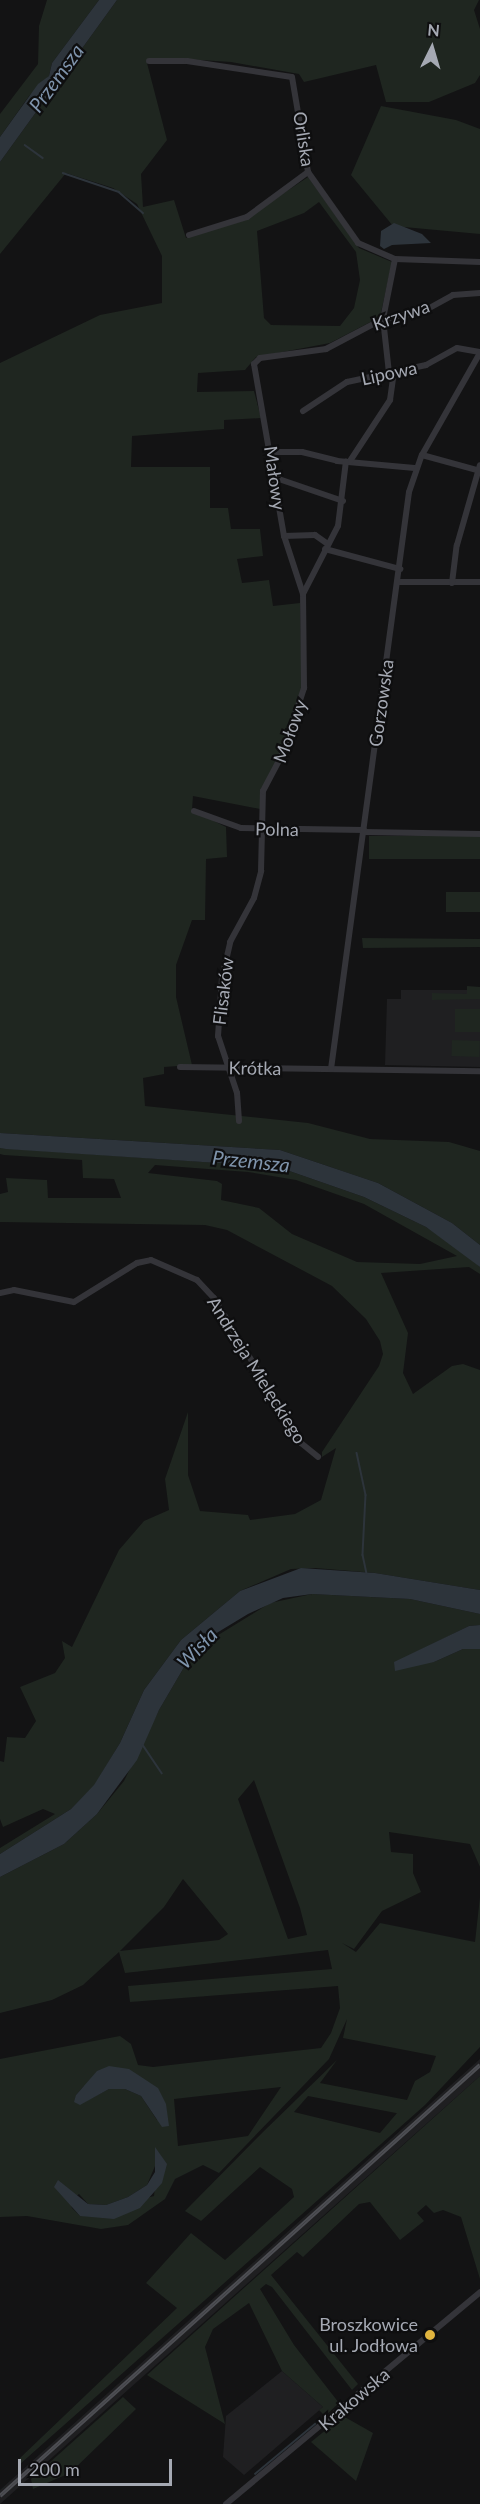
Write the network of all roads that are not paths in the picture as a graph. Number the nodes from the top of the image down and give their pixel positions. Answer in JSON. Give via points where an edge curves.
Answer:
{"nodes":[{"id":1,"x":149,"y":61,"type":"dead end"},
{"id":2,"x":308,"y":172,"type":"junction"},
{"id":3,"x":189,"y":235,"type":"dead end"},
{"id":4,"x":395,"y":258,"type":"junction"},
{"id":5,"x":480,"y":262,"type":"edge"},
{"id":6,"x":480,"y":293,"type":"edge"},
{"id":7,"x":383,"y":318,"type":"junction"},
{"id":8,"x":480,"y":352,"type":"edge"},
{"id":9,"x":255,"y":361,"type":"joint"},
{"id":10,"x":391,"y":373,"type":"junction"},
{"id":11,"x":303,"y":411,"type":"dead end"},
{"id":12,"x":271,"y":452,"type":"junction"},
{"id":13,"x":422,"y":455,"type":"junction"},
{"id":14,"x":348,"y":461,"type":"junction"},
{"id":15,"x":416,"y":468,"type":"junction"},
{"id":16,"x":480,"y":469,"type":"edge"},
{"id":17,"x":273,"y":477,"type":"junction"},
{"id":18,"x":343,"y":501,"type":"junction"},
{"id":19,"x":284,"y":536,"type":"junction"},
{"id":20,"x":327,"y":547,"type":"junction"},
{"id":21,"x":400,"y":569,"type":"junction"},
{"id":22,"x":397,"y":582,"type":"junction"},
{"id":23,"x":480,"y":582,"type":"edge"},
{"id":24,"x":452,"y":583,"type":"junction"},
{"id":25,"x":303,"y":594,"type":"junction"},
{"id":26,"x":194,"y":811,"type":"dead end"},
{"id":27,"x":261,"y":829,"type":"junction"},
{"id":28,"x":364,"y":831,"type":"junction"},
{"id":29,"x":480,"y":834,"type":"edge"},
{"id":30,"x":180,"y":1067,"type":"dead end"},
{"id":31,"x":230,"y":1067,"type":"junction"},
{"id":32,"x":331,"y":1069,"type":"junction"},
{"id":33,"x":480,"y":1071,"type":"edge"},
{"id":34,"x":239,"y":1121,"type":"dead end"},
{"id":35,"x":0,"y":1293,"type":"edge"},
{"id":36,"x":318,"y":1457,"type":"dead end"},
{"id":37,"x":480,"y":2292,"type":"edge"},
{"id":38,"x":226,"y":2504,"type":"edge"}],
"edges":[{"from":1,"to":2,"type":"street","name":"Orliska","via":[[187,61],[292,77]]},
{"from":2,"to":3,"type":"street","via":[[247,217]]},
{"from":2,"to":4,"type":"street","name":"Orliska","via":[[358,243]]},
{"from":4,"to":5,"type":"street","name":"Orliska"},
{"from":4,"to":7,"type":"street"},
{"from":6,"to":7,"type":"street","name":"Krzywa","via":[[453,295],[424,311]]},
{"from":7,"to":9,"type":"street","name":"Krzywa","via":[[326,349]]},
{"from":7,"to":10,"type":"street"},
{"from":8,"to":10,"type":"street","name":"Lipowa","via":[[457,348],[426,365]]},
{"from":8,"to":13,"type":"street","name":"Gorzowska"},
{"from":9,"to":12,"type":"street","name":"Małowy"},
{"from":10,"to":11,"type":"street","name":"Lipowa","via":[[347,382]]},
{"from":10,"to":14,"type":"street","via":[[390,400]]},
{"from":12,"to":14,"type":"street","via":[[302,452]]},
{"from":12,"to":17,"type":"street","name":"Małowy"},
{"from":13,"to":15,"type":"street","name":"Gorzowska"},
{"from":13,"to":16,"type":"street"},
{"from":14,"to":15,"type":"street"},
{"from":14,"to":18,"type":"street"},
{"from":15,"to":21,"type":"street","name":"Gorzowska","via":[[408,492]]},
{"from":16,"to":24,"type":"street","via":[[457,545]]},
{"from":17,"to":18,"type":"street"},
{"from":17,"to":19,"type":"street","name":"Małowy"},
{"from":18,"to":20,"type":"street","via":[[338,526]]},
{"from":19,"to":20,"type":"street","via":[[315,535]]},
{"from":19,"to":25,"type":"street","name":"Małowy"},
{"from":20,"to":21,"type":"street"},
{"from":20,"to":25,"type":"street"},
{"from":21,"to":22,"type":"street","name":"Gorzowska"},
{"from":22,"to":24,"type":"street"},
{"from":22,"to":28,"type":"street","name":"Gorzowska"},
{"from":23,"to":24,"type":"street"},
{"from":25,"to":27,"type":"street","name":"Mołowy","via":[[303,699],[263,791]]},
{"from":26,"to":27,"type":"street","name":"Polna","via":[[237,827]]},
{"from":27,"to":28,"type":"street","name":"Polna"},
{"from":27,"to":31,"type":"street","name":"Flisaków","via":[[261,871],[254,898],[230,942],[222,978],[218,1036]]},
{"from":28,"to":29,"type":"street","name":"Polna"},
{"from":28,"to":32,"type":"street","name":"Gorzowska"},
{"from":30,"to":31,"type":"street","name":"Krótka"},
{"from":31,"to":32,"type":"street","name":"Krótka"},
{"from":31,"to":34,"type":"street","name":"Flisaków"},
{"from":32,"to":33,"type":"street","name":"Krótka"},
{"from":35,"to":36,"type":"street","name":"Andrzeja Mielęckiego","via":[[14,1290],[74,1302],[137,1263],[151,1260],[197,1280],[213,1298],[301,1443]]},
{"from":37,"to":38,"type":"street","name":"Krakowska"}]}
